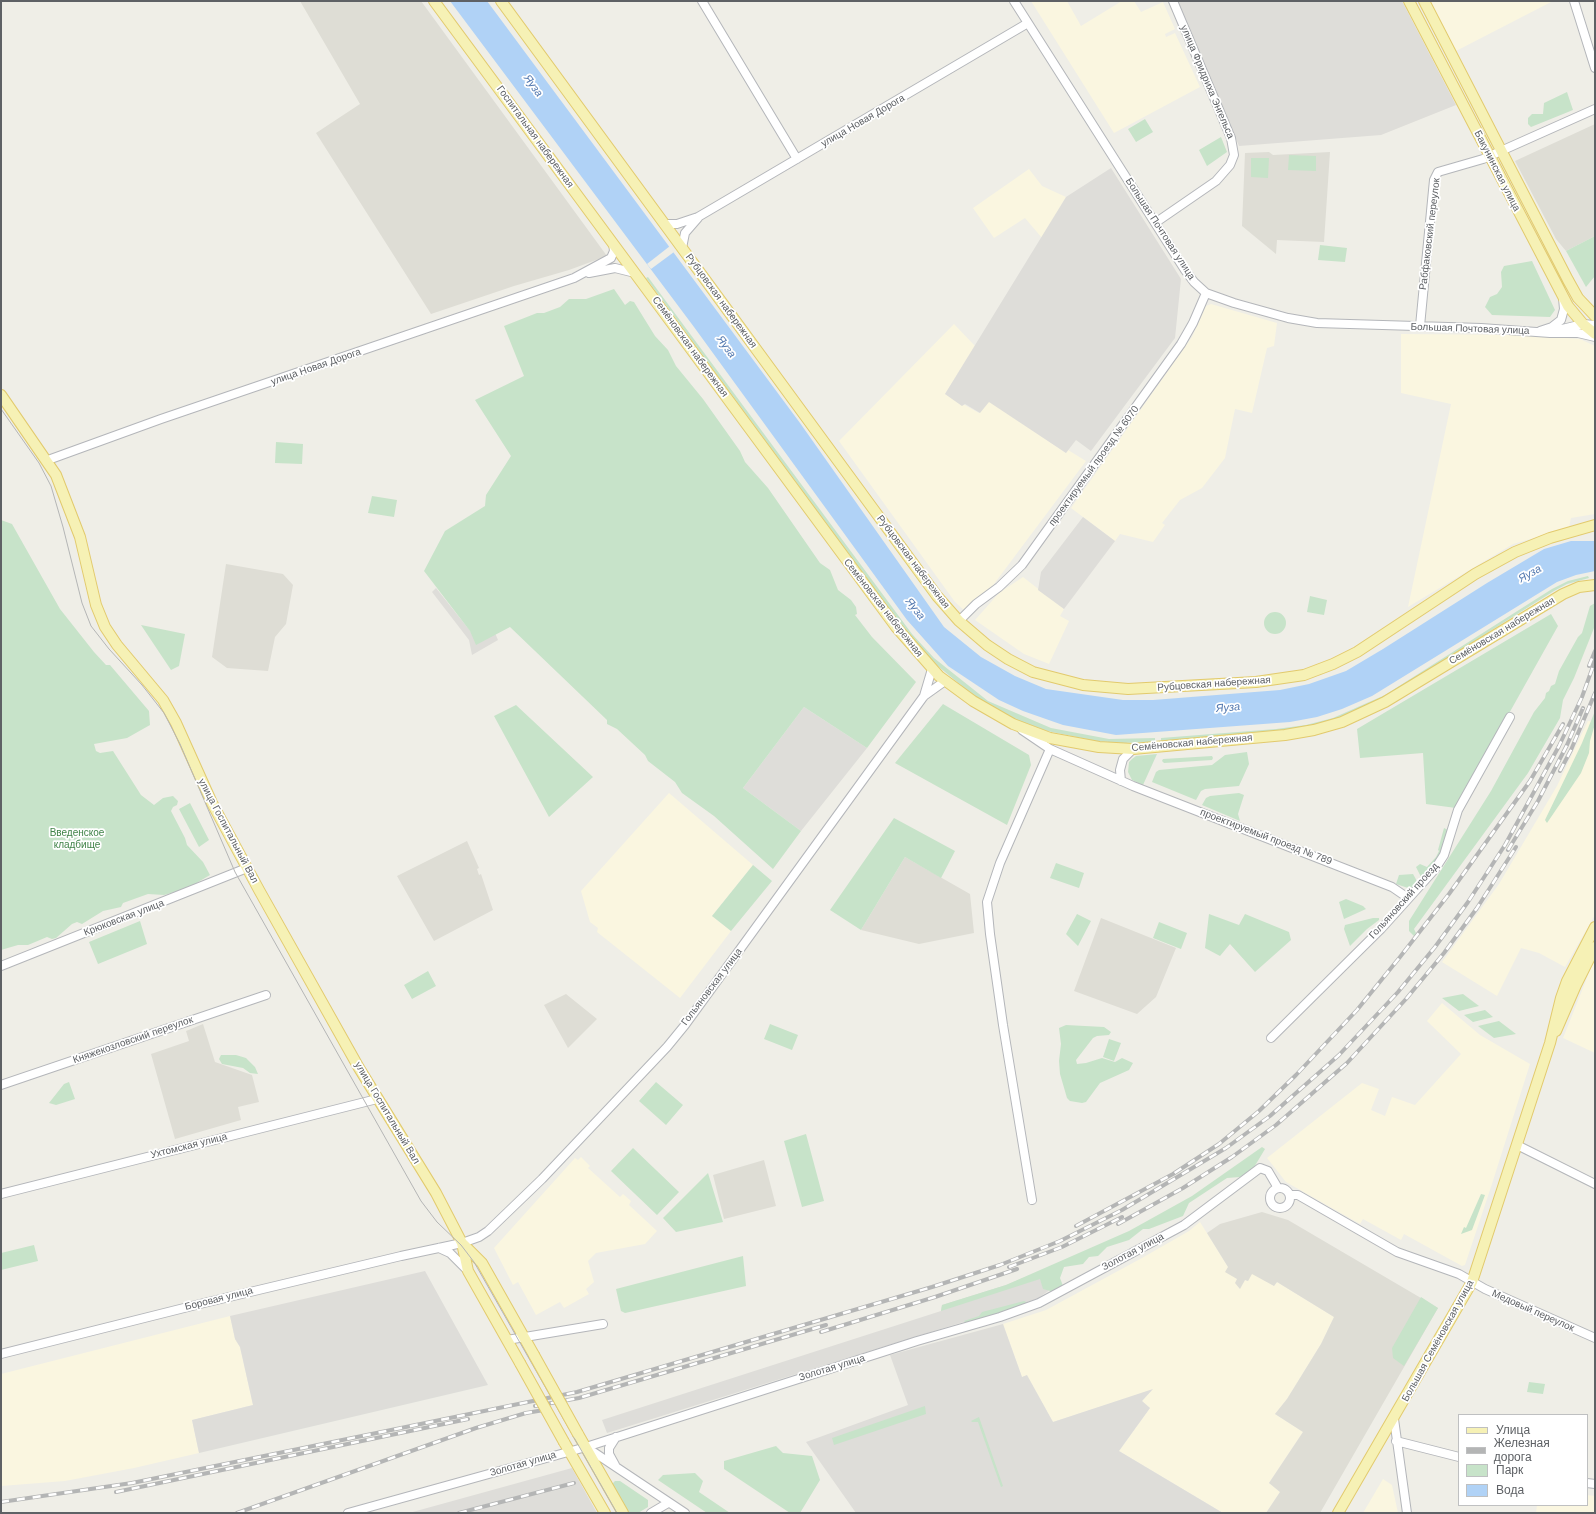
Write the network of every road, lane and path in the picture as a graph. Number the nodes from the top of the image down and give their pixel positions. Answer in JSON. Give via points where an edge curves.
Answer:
{"nodes":[{"id":1,"x":434,"y":1,"type":"edge"},
{"id":2,"x":501,"y":1,"type":"edge"},
{"id":3,"x":702,"y":1,"type":"edge"},
{"id":4,"x":1014,"y":1,"type":"edge"},
{"id":5,"x":1173,"y":1,"type":"edge"},
{"id":6,"x":1409,"y":1,"type":"edge"},
{"id":7,"x":1424,"y":1,"type":"edge"},
{"id":8,"x":1574,"y":1,"type":"edge"},
{"id":9,"x":1028,"y":23,"type":"junction"},
{"id":10,"x":1595,"y":68,"type":"edge"},
{"id":11,"x":1595,"y":109,"type":"edge"},
{"id":12,"x":1501,"y":150,"type":"junction"},
{"id":13,"x":1489,"y":156,"type":"junction"},
{"id":14,"x":797,"y":159,"type":"junction"},
{"id":15,"x":698,"y":217,"type":"junction"},
{"id":16,"x":1155,"y":223,"type":"junction"},
{"id":17,"x":664,"y":224,"type":"junction"},
{"id":18,"x":613,"y":243,"type":"junction"},
{"id":19,"x":682,"y":248,"type":"junction"},
{"id":20,"x":635,"y":273,"type":"junction"},
{"id":21,"x":584,"y":274,"type":"junction"},
{"id":22,"x":1206,"y":293,"type":"junction"},
{"id":23,"x":1563,"y":295,"type":"junction"},
{"id":24,"x":1595,"y":316,"type":"edge"},
{"id":25,"x":1583,"y":324,"type":"junction"},
{"id":26,"x":1595,"y":325,"type":"edge"},
{"id":27,"x":1420,"y":326,"type":"junction"},
{"id":28,"x":1537,"y":331,"type":"junction"},
{"id":29,"x":1595,"y":335,"type":"edge"},
{"id":30,"x":1,"y":394,"type":"edge"},
{"id":31,"x":48,"y":460,"type":"junction"},
{"id":32,"x":1595,"y":525,"type":"edge"},
{"id":33,"x":1595,"y":585,"type":"edge"},
{"id":34,"x":959,"y":621,"type":"junction"},
{"id":35,"x":932,"y":669,"type":"junction"},
{"id":36,"x":945,"y":681,"type":"junction"},
{"id":37,"x":924,"y":696,"type":"junction"},
{"id":38,"x":1510,"y":717,"type":"dead end"},
{"id":39,"x":1013,"y":724,"type":"junction"},
{"id":40,"x":1050,"y":749,"type":"junction"},
{"id":41,"x":1133,"y":749,"type":"junction"},
{"id":42,"x":1121,"y":781,"type":"junction"},
{"id":43,"x":247,"y":868,"type":"junction"},
{"id":44,"x":1408,"y":898,"type":"junction"},
{"id":45,"x":1595,"y":928,"type":"edge"},
{"id":46,"x":1595,"y":947,"type":"edge"},
{"id":47,"x":1,"y":966,"type":"edge"},
{"id":48,"x":266,"y":995,"type":"dead end"},
{"id":49,"x":1271,"y":1038,"type":"dead end"},
{"id":50,"x":1550,"y":1043,"type":"junction"},
{"id":51,"x":1,"y":1085,"type":"edge"},
{"id":52,"x":377,"y":1099,"type":"junction"},
{"id":53,"x":1517,"y":1145,"type":"junction"},
{"id":54,"x":1595,"y":1184,"type":"edge"},
{"id":55,"x":1278,"y":1188,"type":"junction"},
{"id":56,"x":1,"y":1194,"type":"edge"},
{"id":57,"x":1290,"y":1195,"type":"junction"},
{"id":58,"x":1032,"y":1200,"type":"dead end"},
{"id":59,"x":462,"y":1243,"type":"junction"},
{"id":60,"x":438,"y":1248,"type":"junction"},
{"id":61,"x":468,"y":1271,"type":"junction"},
{"id":62,"x":1472,"y":1282,"type":"junction"},
{"id":63,"x":603,"y":1324,"type":"dead end"},
{"id":64,"x":523,"y":1336,"type":"junction"},
{"id":65,"x":1595,"y":1338,"type":"edge"},
{"id":66,"x":506,"y":1340,"type":"junction"},
{"id":67,"x":1,"y":1354,"type":"edge"},
{"id":68,"x":1394,"y":1419,"type":"junction"},
{"id":69,"x":618,"y":1435,"type":"junction"},
{"id":70,"x":1396,"y":1441,"type":"junction"},
{"id":71,"x":567,"y":1447,"type":"junction"},
{"id":72,"x":586,"y":1447,"type":"junction"},
{"id":73,"x":1458,"y":1457,"type":"edge"},
{"id":74,"x":617,"y":1468,"type":"junction"},
{"id":75,"x":668,"y":1503,"type":"junction"},
{"id":76,"x":348,"y":1513,"type":"edge"},
{"id":77,"x":605,"y":1513,"type":"edge"},
{"id":78,"x":623,"y":1513,"type":"edge"},
{"id":79,"x":651,"y":1513,"type":"edge"},
{"id":80,"x":685,"y":1513,"type":"edge"},
{"id":81,"x":1338,"y":1513,"type":"edge"},
{"id":82,"x":1407,"y":1513,"type":"edge"}],
"edges":[{"from":1,"to":18,"type":"main road","name":"Госпитальная набережная"},
{"from":2,"to":17,"type":"main road","name":"Рубцовская набережная"},
{"from":3,"to":14,"type":"street"},
{"from":4,"to":9,"type":"street","name":"Большая Почтовая улица"},
{"from":5,"to":16,"type":"street","name":"улица Фридриха Энгельса","via":[[1231,138],[1234,155],[1230,165],[1216,181]]},
{"from":6,"to":13,"type":"main road","name":"Бакунинская улица"},
{"from":7,"to":12,"type":"main road","name":"Бакунинская улица"},
{"from":8,"to":10,"type":"street"},
{"from":9,"to":14,"type":"street","name":"улица Новая Дорога"},
{"from":9,"to":16,"type":"street","name":"Большая Почтовая улица"},
{"from":11,"to":12,"type":"street"},
{"from":12,"to":13,"type":"street"},
{"from":12,"to":24,"type":"main road","name":"Бакунинская улица","via":[[1578,298]]},
{"from":13,"to":23,"type":"main road","name":"Бакунинская улица"},
{"from":13,"to":27,"type":"street","name":"Рабфаковский переулок","via":[[1442,170],[1436,175]]},
{"from":14,"to":15,"type":"street","name":"улица Новая Дорога"},
{"from":15,"to":17,"type":"street","name":"улица Новая Дорога","via":[[677,224]]},
{"from":15,"to":19,"type":"street","name":"улица Новая Дорога","via":[[685,233]]},
{"from":16,"to":22,"type":"street","name":"Большая Почтовая улица","via":[[1185,270]]},
{"from":17,"to":19,"type":"main road","name":"Рубцовская набережная"},
{"from":18,"to":20,"type":"main road","name":"Госпитальная набережная"},
{"from":18,"to":21,"type":"street","name":"улица Новая Дорога","via":[[614,251],[611,258]]},
{"from":19,"to":34,"type":"main road","name":"Рубцовская набережная","via":[[936,596]]},
{"from":20,"to":21,"type":"street","name":"улица Новая Дорога","via":[[615,268]]},
{"from":20,"to":35,"type":"main road","name":"Семёновская набережная","via":[[896,627]]},
{"from":21,"to":31,"type":"street","name":"улица Новая Дорога"},
{"from":22,"to":27,"type":"street","name":"Большая Почтовая улица","via":[[1304,322],[1330,325]]},
{"from":22,"to":34,"type":"street","name":"проектируемый проезд № 6070","via":[[1181,344],[1022,565]]},
{"from":23,"to":25,"type":"main road","name":"Бакунинская улица","via":[[1568,306]]},
{"from":23,"to":28,"type":"street","via":[[1564,309],[1561,320],[1552,327]]},
{"from":25,"to":26,"type":"street","name":"Большая Почтовая улица"},
{"from":25,"to":28,"type":"street","name":"Большая Почтовая улица","via":[[1558,330]]},
{"from":25,"to":29,"type":"main road","name":"Бакунинская улица"},
{"from":27,"to":28,"type":"street","name":"Большая Почтовая улица"},
{"from":28,"to":29,"type":"street","name":"Большая Почтовая улица"},
{"from":30,"to":31,"type":"main road","name":"улица Госпитальный Вал"},
{"from":31,"to":43,"type":"main road","name":"улица Госпитальный Вал","via":[[80,537],[102,622],[117,646],[163,700],[212,804]]},
{"from":32,"to":34,"type":"main road","name":"Рубцовская набережная","via":[[1550,538],[1515,552],[1475,574],[1345,658],[1310,673],[1280,680],[1128,689],[1078,684],[1033,672],[1008,659]]},
{"from":33,"to":41,"type":"main road","name":"Семёновская набережная","via":[[1579,587],[1563,594],[1385,702],[1342,722],[1285,735]]},
{"from":35,"to":36,"type":"main road","name":"Семёновская набережная"},
{"from":35,"to":37,"type":"street","name":"Гольяновская улица"},
{"from":36,"to":37,"type":"street","name":"Гольяновская улица"},
{"from":36,"to":39,"type":"main road","name":"Семёновская набережная"},
{"from":37,"to":59,"type":"street","name":"Гольяновская улица","via":[[724,973],[667,1047],[542,1179],[488,1231]]},
{"from":38,"to":44,"type":"street","name":"Гольяновский проезд","via":[[1458,810],[1444,855],[1431,874]]},
{"from":39,"to":40,"type":"street","name":"проектируемый проезд № 789"},
{"from":39,"to":41,"type":"main road","name":"Семёновская набережная","via":[[1050,738],[1099,747]]},
{"from":40,"to":42,"type":"street","name":"проектируемый проезд № 789"},
{"from":40,"to":58,"type":"street","via":[[1000,863],[987,902],[999,998]]},
{"from":41,"to":42,"type":"street","via":[[1123,759]]},
{"from":42,"to":44,"type":"street","name":"проектируемый проезд № 789","via":[[1392,887]]},
{"from":43,"to":47,"type":"street","name":"Крюковская улица"},
{"from":43,"to":52,"type":"main road","name":"улица Госпитальный Вал"},
{"from":44,"to":49,"type":"street","name":"Гольяновский проезд","via":[[1381,929]]},
{"from":45,"to":50,"type":"main road","name":"Большая Семёновская улица","via":[[1567,981]]},
{"from":46,"to":50,"type":"main road","name":"Большая Семёновская улица"},
{"from":48,"to":51,"type":"street","name":"Княжекозловский переулок"},
{"from":50,"to":53,"type":"main road","name":"Большая Семёновская улица"},
{"from":52,"to":56,"type":"street","name":"Ухтомская улица"},
{"from":52,"to":59,"type":"main road","name":"улица Госпитальный Вал","via":[[436,1193]]},
{"from":53,"to":54,"type":"street"},
{"from":53,"to":62,"type":"main road","name":"Большая Семёновская улица"},
{"from":55,"to":57,"type":"street","name":"Золотая улица","via":[[1285,1189]]},
{"from":55,"to":57,"type":"street","via":[[1272,1191],[1270,1198],[1276,1207],[1286,1206]]},
{"from":55,"to":69,"type":"street","name":"Золотая улица","via":[[1268,1171],[1260,1168],[1184,1225],[1039,1303]]},
{"from":57,"to":62,"type":"street","name":"Золотая улица","via":[[1298,1195],[1397,1252],[1447,1269]]},
{"from":59,"to":60,"type":"street","name":"Боровая улица"},
{"from":59,"to":61,"type":"main road","name":"улица Госпитальный Вал"},
{"from":59,"to":64,"type":"main road","name":"улица Госпитальный Вал","via":[[482,1263]]},
{"from":60,"to":61,"type":"street","via":[[450,1253]]},
{"from":60,"to":67,"type":"street","name":"Боровая улица"},
{"from":61,"to":66,"type":"main road","name":"улица Госпитальный Вал"},
{"from":62,"to":65,"type":"street","name":"Медовый переулок"},
{"from":62,"to":68,"type":"main road","name":"Большая Семёновская улица"},
{"from":63,"to":64,"type":"street"},
{"from":64,"to":66,"type":"street"},
{"from":64,"to":72,"type":"main road","name":"улица Госпитальный Вал","bridge":true},
{"from":66,"to":71,"type":"main road","name":"улица Госпитальный Вал","bridge":true},
{"from":68,"to":70,"type":"street"},
{"from":68,"to":81,"type":"main road","name":"Большая Семёновская улица"},
{"from":69,"to":72,"type":"street","name":"Золотая улица"},
{"from":69,"to":74,"type":"street","via":[[610,1444],[609,1454]]},
{"from":70,"to":73,"type":"street"},
{"from":70,"to":82,"type":"street"},
{"from":71,"to":72,"type":"street","name":"Золотая улица"},
{"from":71,"to":76,"type":"street","name":"Золотая улица"},
{"from":71,"to":77,"type":"main road","name":"улица Госпитальный Вал"},
{"from":72,"to":74,"type":"street"},
{"from":72,"to":78,"type":"main road","name":"улица Госпитальный Вал"},
{"from":74,"to":75,"type":"street"},
{"from":75,"to":79,"type":"street"},
{"from":75,"to":80,"type":"street"}]}
